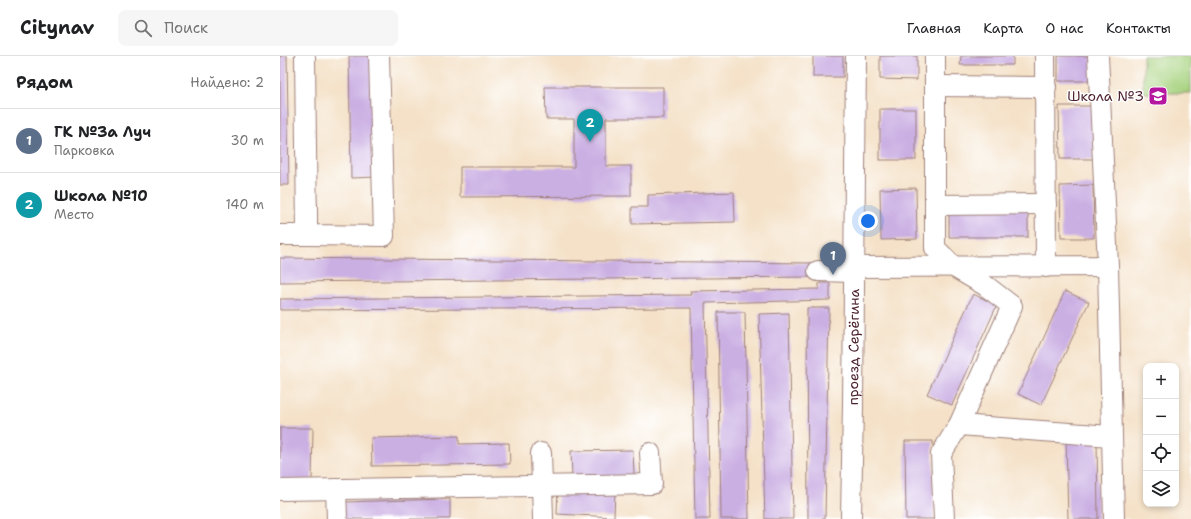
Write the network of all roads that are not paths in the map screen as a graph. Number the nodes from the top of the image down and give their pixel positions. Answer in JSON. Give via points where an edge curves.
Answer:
{"nodes":[{"id":1,"x":305,"y":56,"type":"edge"},
{"id":2,"x":379,"y":56,"type":"edge"},
{"id":3,"x":856,"y":56,"type":"edge"},
{"id":4,"x":935,"y":56,"type":"edge"},
{"id":5,"x":1045,"y":56,"type":"edge"},
{"id":6,"x":1098,"y":56,"type":"edge"},
{"id":7,"x":935,"y":86,"type":"junction"},
{"id":8,"x":1046,"y":87,"type":"junction"},
{"id":9,"x":1046,"y":204,"type":"junction"},
{"id":10,"x":935,"y":205,"type":"junction"},
{"id":11,"x":280,"y":235,"type":"edge"},
{"id":12,"x":307,"y":235,"type":"junction"},
{"id":13,"x":1108,"y":266,"type":"junction"},
{"id":14,"x":954,"y":267,"type":"junction"},
{"id":15,"x":1046,"y":267,"type":"junction"},
{"id":16,"x":818,"y":270,"type":"dead end"},
{"id":17,"x":854,"y":270,"type":"junction"},
{"id":18,"x":959,"y":425,"type":"junction"},
{"id":19,"x":1112,"y":436,"type":"junction"},
{"id":20,"x":541,"y":453,"type":"dead end"},
{"id":21,"x":650,"y":453,"type":"dead end"},
{"id":22,"x":542,"y":486,"type":"junction"},
{"id":23,"x":336,"y":489,"type":"junction"},
{"id":24,"x":280,"y":490,"type":"edge"},
{"id":25,"x":337,"y":519,"type":"edge"},
{"id":26,"x":543,"y":519,"type":"edge"},
{"id":27,"x":851,"y":519,"type":"edge"},
{"id":28,"x":944,"y":519,"type":"edge"},
{"id":29,"x":1114,"y":519,"type":"edge"}],
"edges":[{"from":1,"to":12,"type":"street"},
{"from":2,"to":12,"type":"street","via":[[384,236]]},
{"from":3,"to":17,"type":"street","name":"проезд Серёгина"},
{"from":4,"to":7,"type":"street"},
{"from":5,"to":8,"type":"street"},
{"from":6,"to":13,"type":"street"},
{"from":7,"to":8,"type":"street"},
{"from":7,"to":10,"type":"street"},
{"from":8,"to":9,"type":"street"},
{"from":9,"to":10,"type":"street"},
{"from":9,"to":15,"type":"street"},
{"from":10,"to":14,"type":"street","via":[[935,248]]},
{"from":11,"to":12,"type":"street"},
{"from":13,"to":15,"type":"street"},
{"from":13,"to":19,"type":"street"},
{"from":14,"to":15,"type":"street"},
{"from":14,"to":17,"type":"street"},
{"from":14,"to":18,"type":"street","via":[[986,286],[1012,306]]},
{"from":16,"to":17,"type":"street"},
{"from":17,"to":27,"type":"street","name":"проезд Серёгина"},
{"from":18,"to":19,"type":"street"},
{"from":18,"to":28,"type":"street","via":[[941,454]]},
{"from":19,"to":29,"type":"street"},
{"from":20,"to":22,"type":"street"},
{"from":21,"to":22,"type":"street","via":[[652,484]]},
{"from":22,"to":23,"type":"street"},
{"from":22,"to":26,"type":"street"},
{"from":23,"to":24,"type":"street"},
{"from":23,"to":25,"type":"street"}]}
